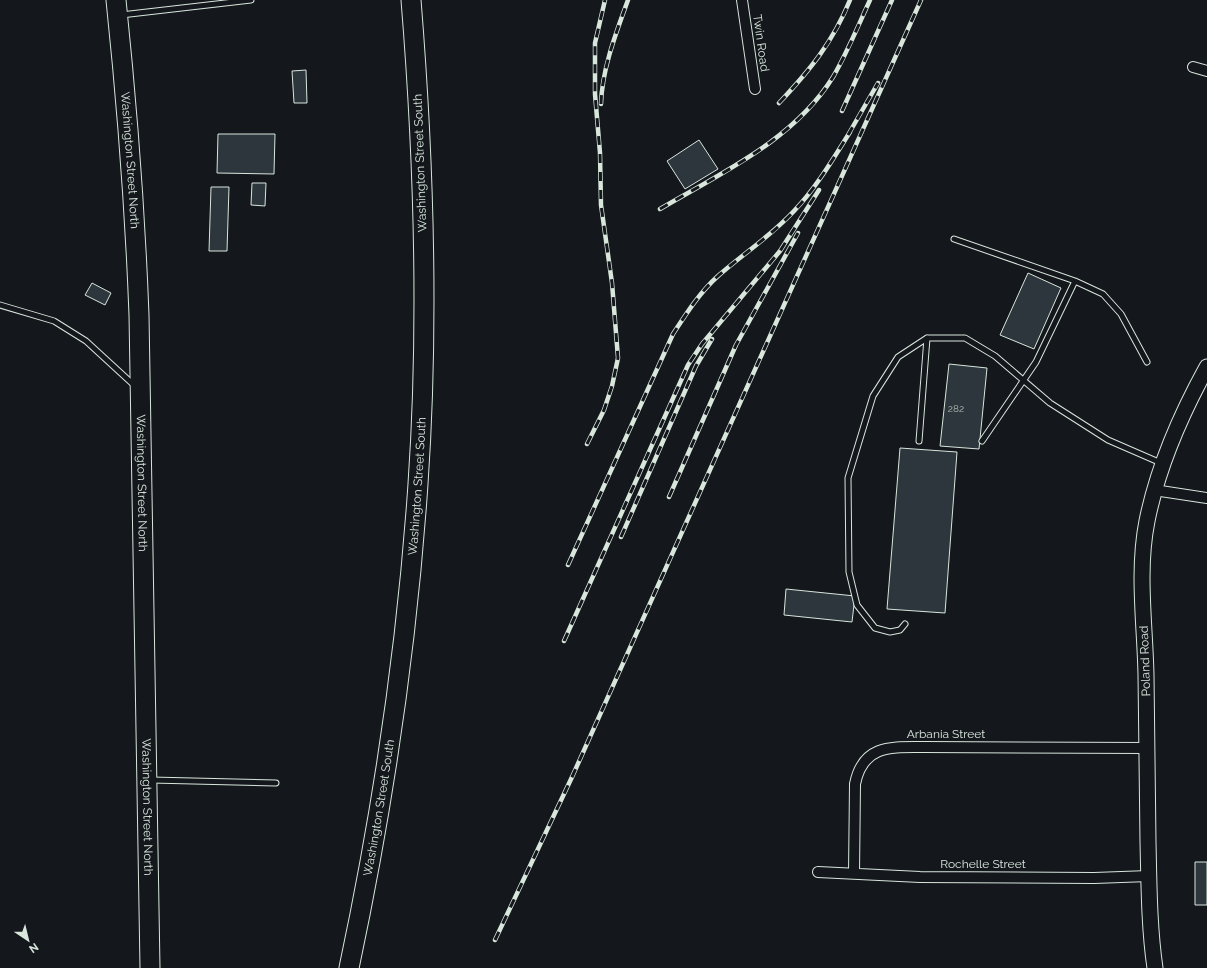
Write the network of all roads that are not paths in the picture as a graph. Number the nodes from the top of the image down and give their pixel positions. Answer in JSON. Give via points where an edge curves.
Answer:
{"nodes":[{"id":1,"x":251,"y":0,"type":"edge"},
{"id":2,"x":412,"y":0,"type":"edge"},
{"id":3,"x":742,"y":0,"type":"edge"},
{"id":4,"x":117,"y":8,"type":"edge"},
{"id":5,"x":1193,"y":67,"type":"dead end"},
{"id":6,"x":1207,"y":71,"type":"edge"},
{"id":7,"x":755,"y":89,"type":"dead end"},
{"id":8,"x":954,"y":239,"type":"dead end"},
{"id":9,"x":1075,"y":281,"type":"junction"},
{"id":10,"x":0,"y":305,"type":"edge"},
{"id":11,"x":927,"y":338,"type":"junction"},
{"id":12,"x":1147,"y":362,"type":"dead end"},
{"id":13,"x":1207,"y":367,"type":"edge"},
{"id":14,"x":1023,"y":380,"type":"junction"},
{"id":15,"x":140,"y":391,"type":"junction"},
{"id":16,"x":919,"y":441,"type":"dead end"},
{"id":17,"x":982,"y":441,"type":"dead end"},
{"id":18,"x":1162,"y":463,"type":"junction"},
{"id":19,"x":1154,"y":490,"type":"junction"},
{"id":20,"x":1207,"y":498,"type":"edge"},
{"id":21,"x":905,"y":624,"type":"dead end"},
{"id":22,"x":1147,"y":748,"type":"junction"},
{"id":23,"x":146,"y":780,"type":"junction"},
{"id":24,"x":276,"y":783,"type":"dead end"},
{"id":25,"x":818,"y":872,"type":"dead end"},
{"id":26,"x":854,"y":873,"type":"junction"},
{"id":27,"x":1149,"y":876,"type":"junction"},
{"id":28,"x":150,"y":968,"type":"edge"},
{"id":29,"x":349,"y":968,"type":"edge"},
{"id":30,"x":1156,"y":968,"type":"edge"}],
"edges":[{"from":1,"to":4,"type":"lane"},
{"from":2,"to":29,"type":"highway","name":"Washington Street South","via":[[423,281],[423,369],[418,482],[404,633],[390,746],[375,839]]},
{"from":3,"to":7,"type":"street","name":"Twin Road"},
{"from":4,"to":15,"type":"highway","name":"Washington Street North","via":[[135,208]]},
{"from":5,"to":6,"type":"street"},
{"from":8,"to":9,"type":"lane"},
{"from":9,"to":12,"type":"lane","via":[[1103,294],[1121,314]]},
{"from":9,"to":14,"type":"lane","via":[[1036,362]]},
{"from":10,"to":15,"type":"lane","via":[[54,321],[86,341]]},
{"from":11,"to":14,"type":"lane","via":[[965,338],[995,356]]},
{"from":11,"to":16,"type":"lane"},
{"from":11,"to":21,"type":"lane","via":[[898,357],[873,396],[848,478],[849,572],[857,605],[875,628],[890,632],[900,630]]},
{"from":13,"to":18,"type":"street","name":"Poland Road"},
{"from":14,"to":17,"type":"lane"},
{"from":14,"to":18,"type":"lane","via":[[1050,403],[1108,440]]},
{"from":15,"to":23,"type":"highway","name":"Washington Street North"},
{"from":18,"to":19,"type":"street","name":"Poland Road"},
{"from":19,"to":20,"type":"street"},
{"from":19,"to":22,"type":"street","name":"Poland Road","via":[[1144,556]]},
{"from":22,"to":26,"type":"street","name":"Arbania Street","via":[[904,747],[885,748],[875,752],[863,762],[855,784]]},
{"from":22,"to":27,"type":"street","name":"Poland Road"},
{"from":23,"to":24,"type":"lane"},
{"from":23,"to":28,"type":"highway","name":"Washington Street North"},
{"from":25,"to":26,"type":"street","name":"Rochelle Street"},
{"from":26,"to":27,"type":"street","name":"Rochelle Street","via":[[920,877]]},
{"from":27,"to":30,"type":"street","name":"Poland Road"}]}
